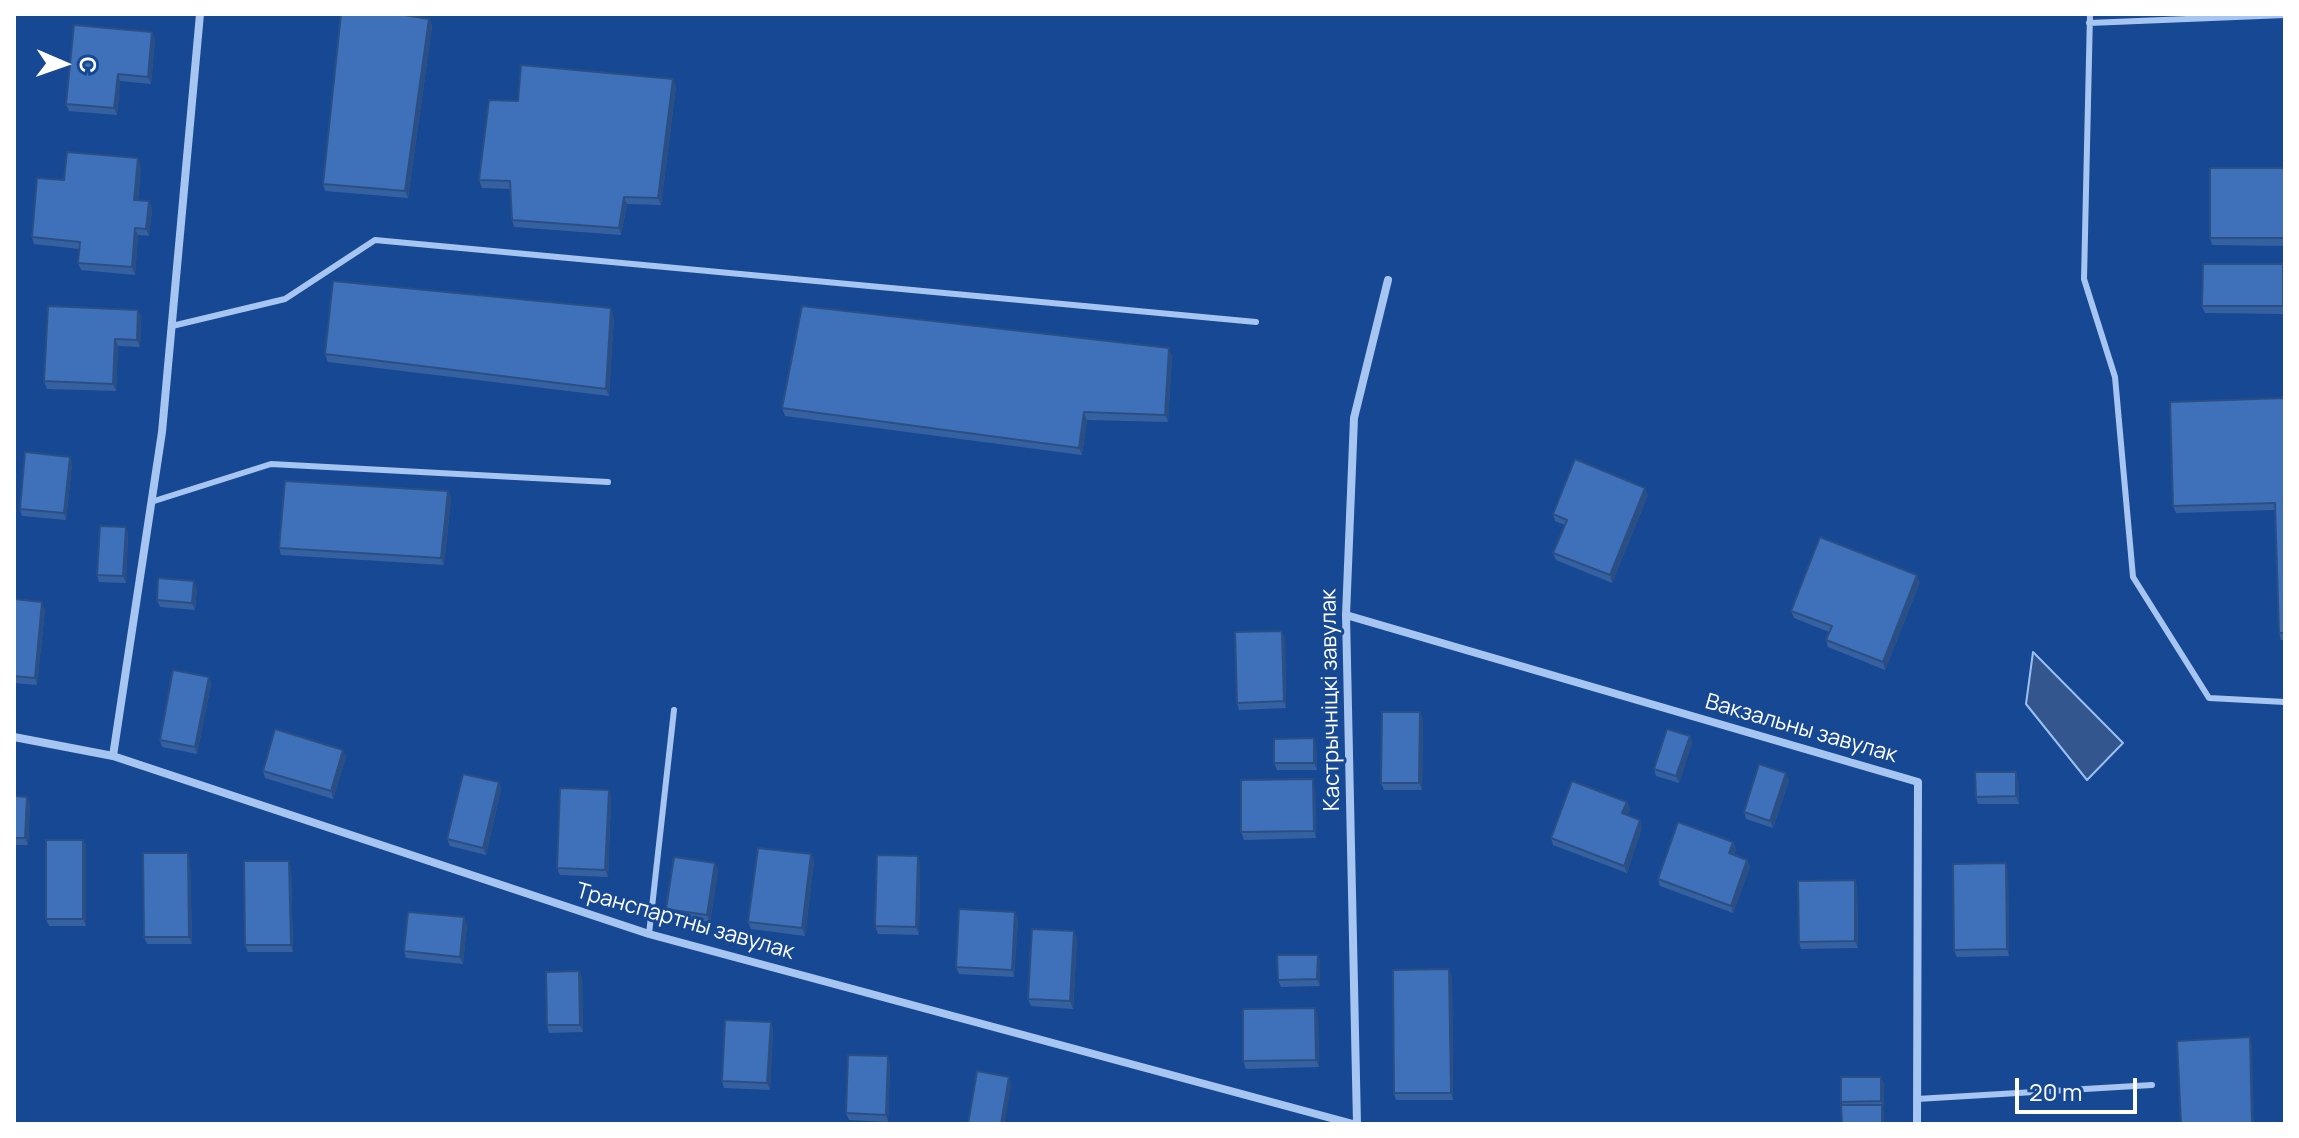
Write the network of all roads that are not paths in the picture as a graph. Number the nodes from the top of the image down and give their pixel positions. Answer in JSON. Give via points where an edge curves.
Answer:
{"nodes":[{"id":1,"x":200,"y":14,"type":"edge"},
{"id":2,"x":2090,"y":14,"type":"edge"},
{"id":3,"x":2285,"y":15,"type":"edge"},
{"id":4,"x":2089,"y":23,"type":"junction"},
{"id":5,"x":1388,"y":280,"type":"dead end"},
{"id":6,"x":1256,"y":322,"type":"dead end"},
{"id":7,"x":172,"y":326,"type":"junction"},
{"id":8,"x":608,"y":482,"type":"dead end"},
{"id":9,"x":151,"y":502,"type":"junction"},
{"id":10,"x":1346,"y":615,"type":"junction"},
{"id":11,"x":2285,"y":702,"type":"edge"},
{"id":12,"x":674,"y":710,"type":"dead end"},
{"id":13,"x":14,"y":737,"type":"edge"},
{"id":14,"x":113,"y":756,"type":"junction"},
{"id":15,"x":649,"y":934,"type":"junction"},
{"id":16,"x":2152,"y":1085,"type":"dead end"},
{"id":17,"x":1917,"y":1099,"type":"junction"},
{"id":18,"x":1355,"y":1124,"type":"edge"},
{"id":19,"x":1917,"y":1124,"type":"edge"}],
"edges":[{"from":1,"to":7,"type":"street"},
{"from":2,"to":4,"type":"lane"},
{"from":3,"to":4,"type":"lane"},
{"from":4,"to":11,"type":"lane","via":[[2084,279],[2115,377],[2133,577],[2209,698]]},
{"from":5,"to":10,"type":"street","name":"Кастрычніцкі завулак","via":[[1354,418]]},
{"from":6,"to":7,"type":"lane","via":[[375,240],[285,299]]},
{"from":7,"to":9,"type":"street"},
{"from":8,"to":9,"type":"lane","via":[[271,464]]},
{"from":9,"to":14,"type":"street"},
{"from":10,"to":17,"type":"street","name":"Вакзальны завулак","via":[[1918,782]]},
{"from":10,"to":18,"type":"street","name":"Кастрычніцкі завулак"},
{"from":12,"to":15,"type":"lane"},
{"from":13,"to":14,"type":"street","name":"Транспартны завулак"},
{"from":14,"to":15,"type":"street","name":"Транспартны завулак"},
{"from":15,"to":18,"type":"street","name":"Транспартны завулак"},
{"from":16,"to":17,"type":"lane"},
{"from":17,"to":19,"type":"street","name":"Вакзальны завулак"}]}
